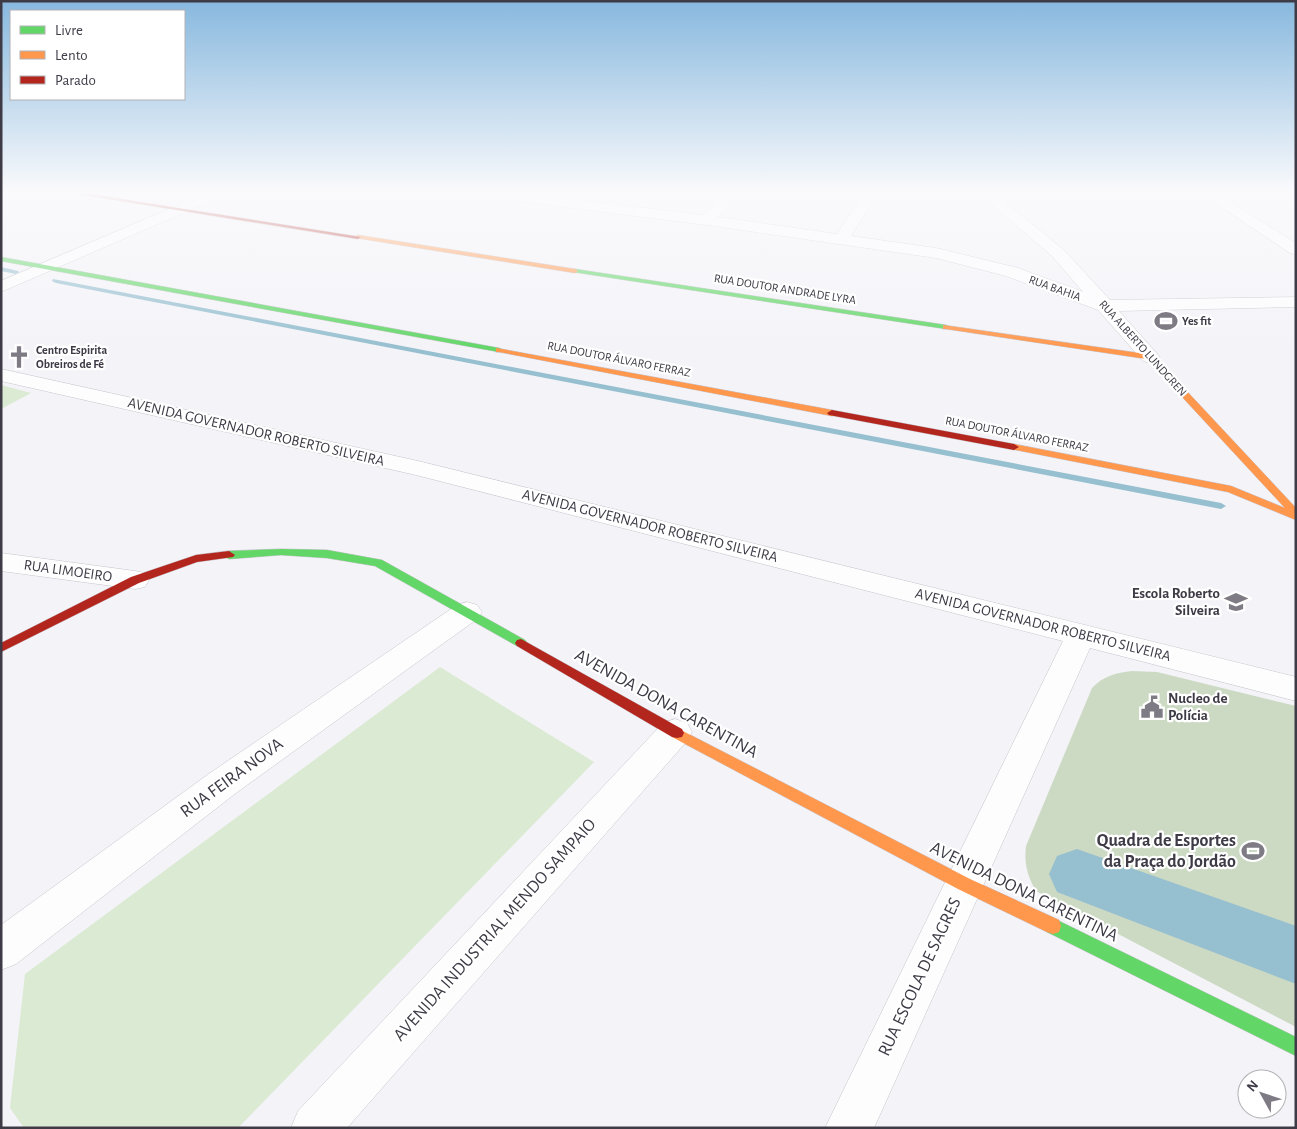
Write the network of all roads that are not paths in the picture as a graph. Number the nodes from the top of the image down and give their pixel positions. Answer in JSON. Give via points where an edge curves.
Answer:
{"nodes":[{"id":1,"x":101,"y":244,"type":"edge"},
{"id":2,"x":404,"y":244,"type":"edge"},
{"id":3,"x":883,"y":244,"type":"edge"},
{"id":4,"x":1047,"y":244,"type":"edge"},
{"id":5,"x":1,"y":259,"type":"edge"},
{"id":6,"x":46,"y":268,"type":"junction"},
{"id":7,"x":1,"y":287,"type":"edge"},
{"id":8,"x":1296,"y":302,"type":"edge"},
{"id":9,"x":1106,"y":306,"type":"junction"},
{"id":10,"x":1150,"y":357,"type":"junction"},
{"id":11,"x":1,"y":375,"type":"edge"},
{"id":12,"x":1266,"y":481,"type":"junction"},
{"id":13,"x":1231,"y":489,"type":"junction"},
{"id":14,"x":1296,"y":516,"type":"edge"},
{"id":15,"x":1,"y":562,"type":"edge"},
{"id":16,"x":135,"y":580,"type":"junction"},
{"id":17,"x":467,"y":612,"type":"junction"},
{"id":18,"x":1081,"y":635,"type":"junction"},
{"id":19,"x":1,"y":648,"type":"edge"},
{"id":20,"x":1296,"y":688,"type":"edge"},
{"id":21,"x":675,"y":732,"type":"junction"},
{"id":22,"x":964,"y":884,"type":"junction"},
{"id":23,"x":1,"y":950,"type":"edge"},
{"id":24,"x":1296,"y":1048,"type":"edge"},
{"id":25,"x":315,"y":1128,"type":"edge"},
{"id":26,"x":849,"y":1128,"type":"edge"}],
"edges":[{"from":1,"to":6,"type":"street"},
{"from":2,"to":10,"type":"main road","name":"RUA DOUTOR ANDRADE LYRA"},
{"from":3,"to":9,"type":"street","name":"RUA BAHIA","via":[[970,260]]},
{"from":4,"to":9,"type":"street","name":"RUA ALBERTO LUNDGREN"},
{"from":5,"to":6,"type":"main road","name":"RUA DOUTOR ÁLVARO FERRAZ"},
{"from":6,"to":7,"type":"street"},
{"from":6,"to":13,"type":"main road","name":"RUA DOUTOR ÁLVARO FERRAZ","via":[[656,379]]},
{"from":8,"to":9,"type":"street"},
{"from":9,"to":10,"type":"street","name":"RUA ALBERTO LUNDGREN"},
{"from":10,"to":12,"type":"main road","name":"RUA ALBERTO LUNDGREN"},
{"from":11,"to":18,"type":"street","name":"AVENIDA GOVERNADOR ROBERTO SILVEIRA","via":[[426,470]]},
{"from":12,"to":13,"type":"main road","name":"RUA DOUTOR ÁLVARO FERRAZ"},
{"from":12,"to":14,"type":"main road","name":"RUA ALBERTO LUNDGREN"},
{"from":13,"to":14,"type":"main road","name":"RUA DOUTOR ÁLVARO FERRAZ"},
{"from":15,"to":16,"type":"street","name":"RUA LIMOEIRO"},
{"from":16,"to":17,"type":"main road","name":"AVENIDA DONA CARENTINA","via":[[196,559],[273,553],[326,554],[378,563]]},
{"from":16,"to":19,"type":"main road","name":"AVENIDA DONA CARENTINA"},
{"from":17,"to":21,"type":"main road","name":"AVENIDA DONA CARENTINA"},
{"from":17,"to":23,"type":"street","name":"RUA FEIRA NOVA","via":[[223,783]]},
{"from":18,"to":20,"type":"street","name":"AVENIDA GOVERNADOR ROBERTO SILVEIRA"},
{"from":18,"to":22,"type":"street","name":"RUA ESCOLA DE SAGRES"},
{"from":21,"to":22,"type":"main road","name":"AVENIDA DONA CARENTINA"},
{"from":21,"to":25,"type":"street","name":"AVENIDA INDUSTRIAL MENDO SAMPAIO"},
{"from":22,"to":24,"type":"main road","name":"AVENIDA DONA CARENTINA"},
{"from":22,"to":26,"type":"street","name":"RUA ESCOLA DE SAGRES"}]}
